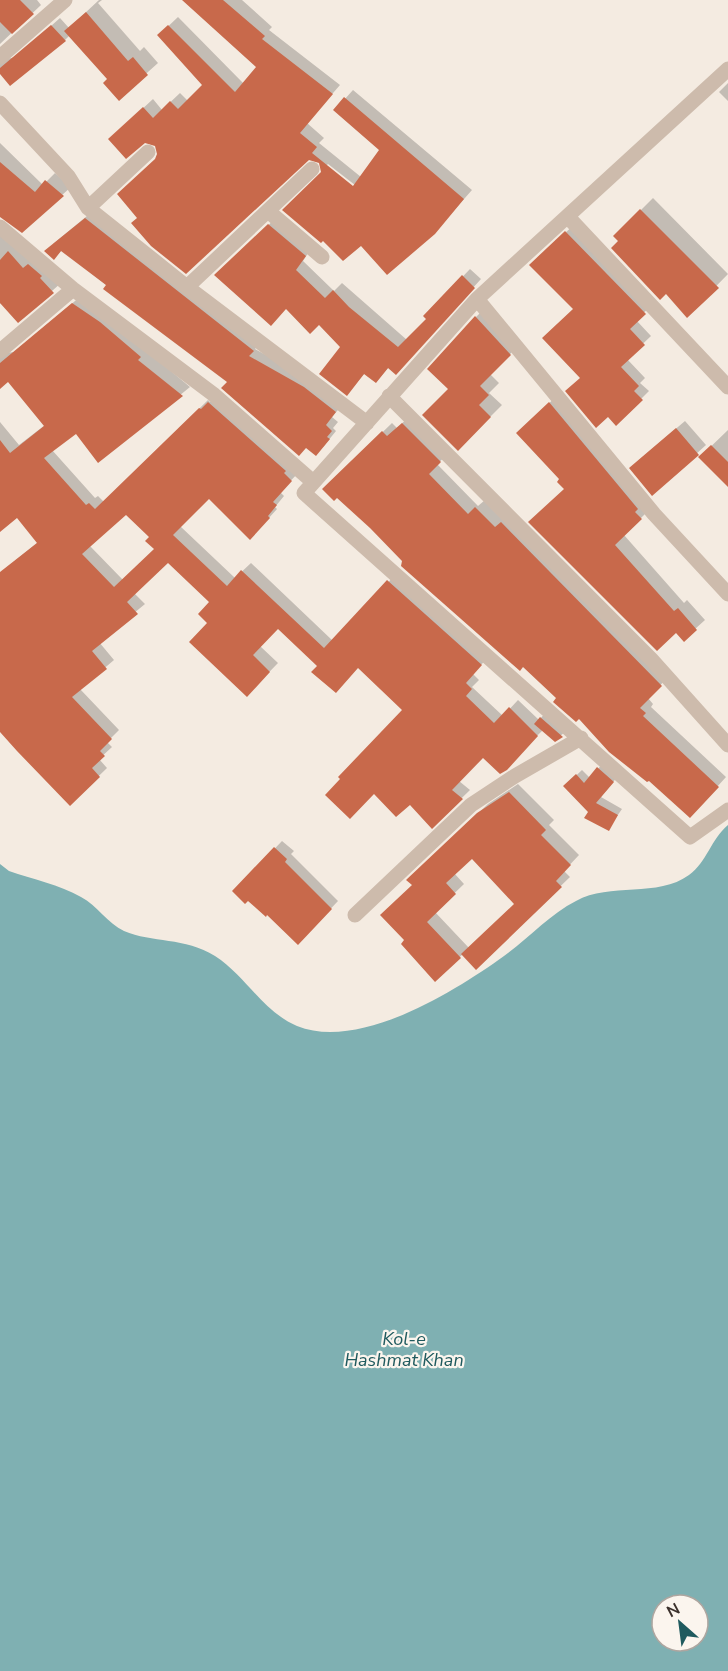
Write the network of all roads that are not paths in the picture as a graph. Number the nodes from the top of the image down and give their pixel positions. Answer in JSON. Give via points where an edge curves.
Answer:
{"nodes":[{"id":1,"x":65,"y":0,"type":"edge"},
{"id":2,"x":0,"y":57,"type":"edge"},
{"id":3,"x":728,"y":69,"type":"edge"},
{"id":4,"x":0,"y":103,"type":"edge"},
{"id":5,"x":148,"y":152,"type":"dead end"},
{"id":6,"x":312,"y":169,"type":"dead end"},
{"id":7,"x":88,"y":208,"type":"junction"},
{"id":8,"x":268,"y":211,"type":"junction"},
{"id":9,"x":568,"y":217,"type":"junction"},
{"id":10,"x":0,"y":227,"type":"edge"},
{"id":11,"x":322,"y":257,"type":"dead end"},
{"id":12,"x":187,"y":287,"type":"junction"},
{"id":13,"x":73,"y":289,"type":"junction"},
{"id":14,"x":477,"y":299,"type":"junction"},
{"id":15,"x":0,"y":351,"type":"edge"},
{"id":16,"x":728,"y":387,"type":"edge"},
{"id":17,"x":389,"y":396,"type":"junction"},
{"id":18,"x":367,"y":423,"type":"junction"},
{"id":19,"x":312,"y":481,"type":"junction"},
{"id":20,"x":728,"y":594,"type":"edge"},
{"id":21,"x":581,"y":738,"type":"junction"},
{"id":22,"x":728,"y":745,"type":"edge"},
{"id":23,"x":728,"y":810,"type":"edge"},
{"id":24,"x":355,"y":915,"type":"dead end"}],
"edges":[{"from":1,"to":2,"type":"street"},
{"from":3,"to":9,"type":"street"},
{"from":4,"to":7,"type":"street","via":[[68,176]]},
{"from":5,"to":7,"type":"street"},
{"from":6,"to":8,"type":"street"},
{"from":7,"to":12,"type":"street"},
{"from":8,"to":11,"type":"street"},
{"from":8,"to":12,"type":"street"},
{"from":9,"to":14,"type":"street"},
{"from":9,"to":16,"type":"street"},
{"from":10,"to":13,"type":"street"},
{"from":12,"to":18,"type":"street"},
{"from":13,"to":15,"type":"street"},
{"from":13,"to":19,"type":"street","via":[[213,394]]},
{"from":14,"to":17,"type":"street"},
{"from":14,"to":20,"type":"street","via":[[654,514]]},
{"from":17,"to":18,"type":"street"},
{"from":17,"to":22,"type":"street","via":[[651,659]]},
{"from":18,"to":19,"type":"street"},
{"from":19,"to":21,"type":"street","via":[[304,494]]},
{"from":21,"to":23,"type":"street","via":[[690,837]]},
{"from":21,"to":24,"type":"street","via":[[471,805]]}]}
